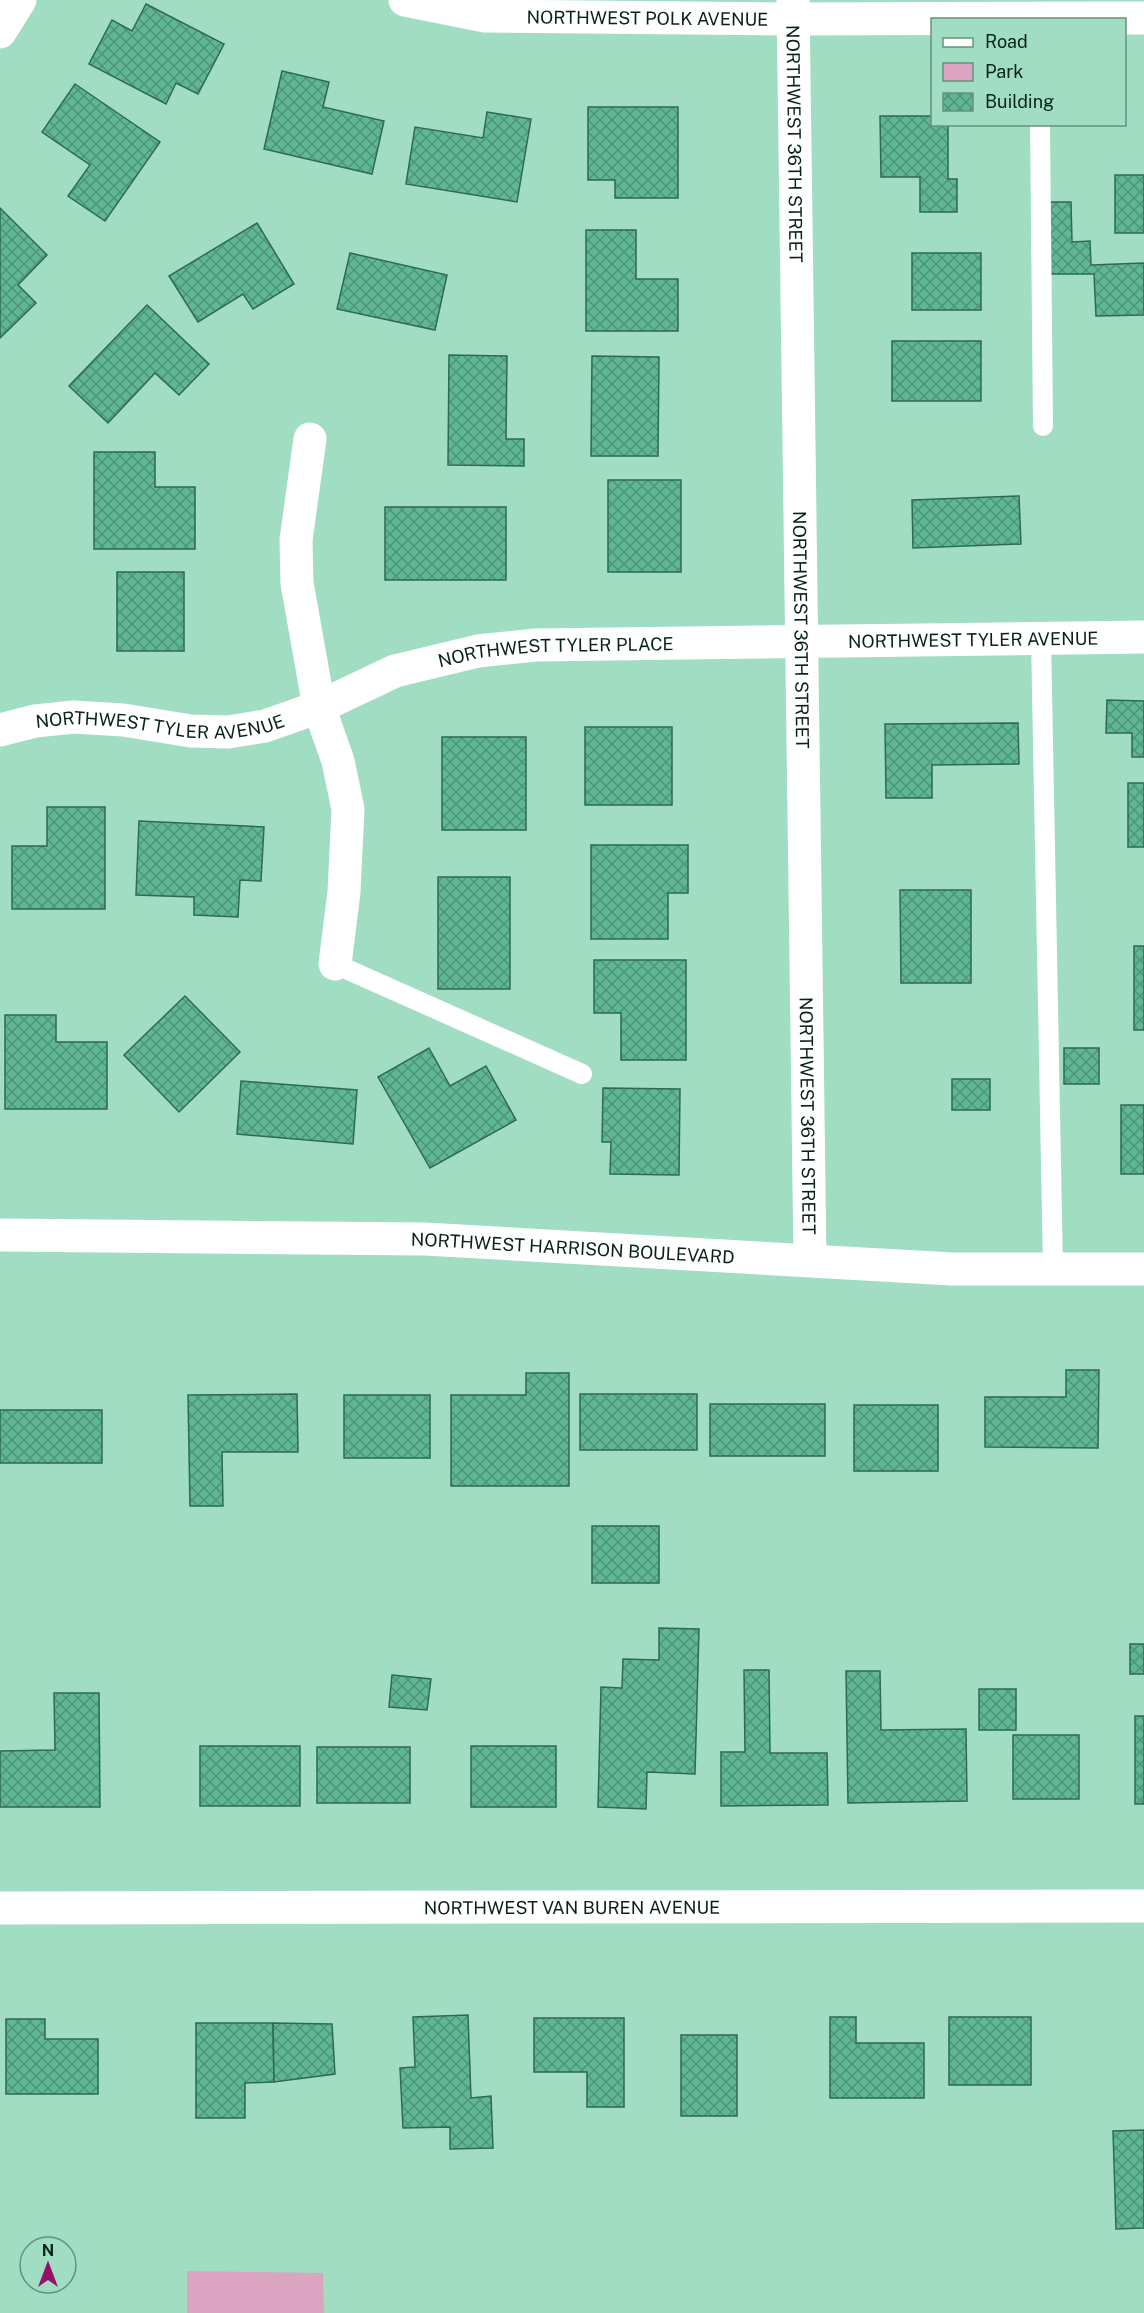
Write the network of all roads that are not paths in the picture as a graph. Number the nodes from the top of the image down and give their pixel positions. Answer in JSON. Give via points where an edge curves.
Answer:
{"nodes":[{"id":1,"x":20,"y":0,"type":"edge"},
{"id":2,"x":405,"y":0,"type":"edge"},
{"id":3,"x":793,"y":10,"type":"edge"},
{"id":4,"x":1010,"y":18,"type":"edge"},
{"id":5,"x":1126,"y":18,"type":"edge"},
{"id":6,"x":1144,"y":18,"type":"edge"},
{"id":7,"x":0,"y":32,"type":"edge"},
{"id":8,"x":1040,"y":126,"type":"edge"},
{"id":9,"x":1043,"y":426,"type":"dead end"},
{"id":10,"x":310,"y":439,"type":"dead end"},
{"id":11,"x":1144,"y":637,"type":"edge"},
{"id":12,"x":1041,"y":638,"type":"junction"},
{"id":13,"x":801,"y":642,"type":"junction"},
{"id":14,"x":319,"y":707,"type":"junction"},
{"id":15,"x":0,"y":730,"type":"edge"},
{"id":16,"x":335,"y":964,"type":"joint"},
{"id":17,"x":582,"y":1074,"type":"dead end"},
{"id":18,"x":0,"y":1235,"type":"edge"},
{"id":19,"x":810,"y":1260,"type":"junction"},
{"id":20,"x":1053,"y":1269,"type":"junction"},
{"id":21,"x":1144,"y":1269,"type":"edge"},
{"id":22,"x":1144,"y":1906,"type":"edge"},
{"id":23,"x":0,"y":1908,"type":"edge"}],
"edges":[{"from":1,"to":7,"type":"street"},
{"from":2,"to":3,"type":"street","name":"NORTHWEST POLK AVENUE","via":[[485,16]]},
{"from":3,"to":4,"type":"street","name":"NORTHWEST POLK AVENUE"},
{"from":3,"to":13,"type":"street","name":"NORTHWEST 36TH STREET"},
{"from":5,"to":6,"type":"street","name":"NORTHWEST POLK AVENUE"},
{"from":8,"to":9,"type":"lane"},
{"from":10,"to":14,"type":"street","via":[[296,540],[297,583]]},
{"from":11,"to":12,"type":"street","name":"NORTHWEST TYLER AVENUE"},
{"from":12,"to":13,"type":"street","name":"NORTHWEST TYLER AVENUE"},
{"from":12,"to":20,"type":"lane"},
{"from":13,"to":14,"type":"street","name":"NORTHWEST TYLER PLACE","via":[[536,645],[478,651],[395,671]]},
{"from":13,"to":19,"type":"street","name":"NORTHWEST 36TH STREET"},
{"from":14,"to":15,"type":"street","name":"NORTHWEST TYLER AVENUE","via":[[265,726],[228,732],[74,717],[35,720]]},
{"from":14,"to":16,"type":"street","via":[[338,761],[348,809]]},
{"from":16,"to":17,"type":"lane"},
{"from":18,"to":19,"type":"street","name":"NORTHWEST HARRISON BOULEVARD","via":[[425,1239]]},
{"from":19,"to":20,"type":"street","name":"NORTHWEST HARRISON BOULEVARD","via":[[952,1269]]},
{"from":20,"to":21,"type":"street","name":"NORTHWEST HARRISON BOULEVARD"},
{"from":22,"to":23,"type":"street","name":"NORTHWEST VAN BUREN AVENUE"}]}
